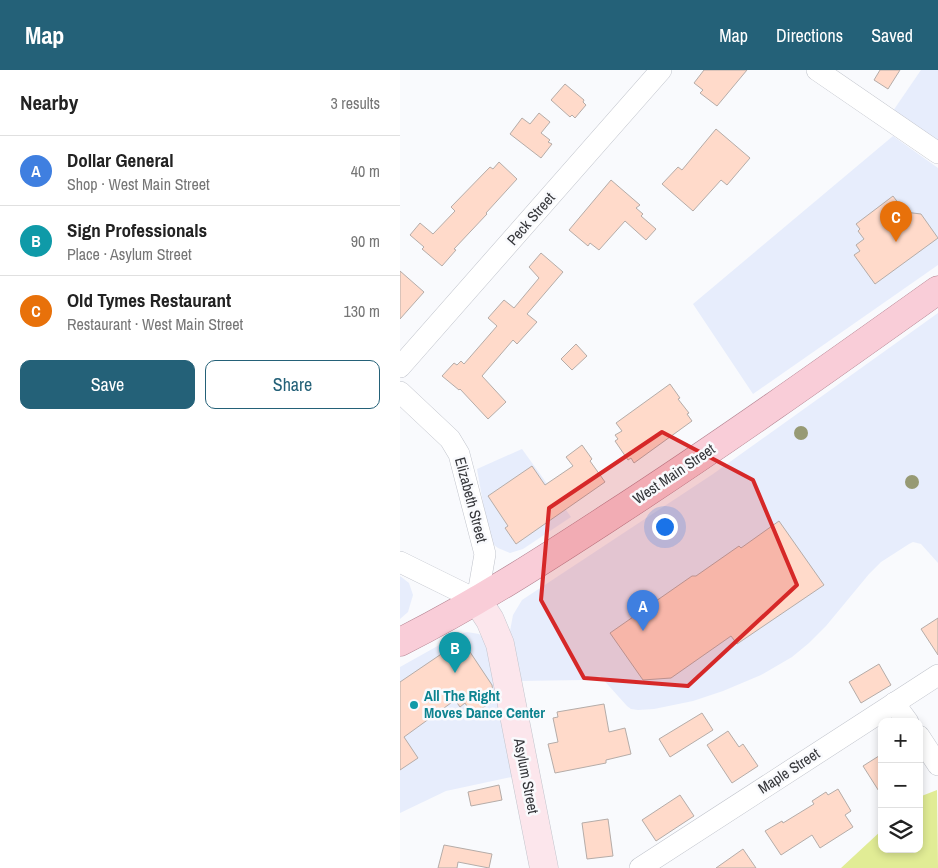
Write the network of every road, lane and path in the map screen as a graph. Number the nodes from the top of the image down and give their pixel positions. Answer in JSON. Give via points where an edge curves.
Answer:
{"nodes":[{"id":1,"x":661,"y":70,"type":"edge"},
{"id":2,"x":816,"y":70,"type":"edge"},
{"id":3,"x":938,"y":153,"type":"edge"},
{"id":4,"x":938,"y":290,"type":"edge"},
{"id":5,"x":400,"y":367,"type":"edge"},
{"id":6,"x":400,"y":392,"type":"edge"},
{"id":7,"x":400,"y":562,"type":"edge"},
{"id":8,"x":477,"y":600,"type":"junction"},
{"id":9,"x":400,"y":642,"type":"edge"},
{"id":10,"x":938,"y":674,"type":"edge"},
{"id":11,"x":894,"y":703,"type":"junction"},
{"id":12,"x":905,"y":718,"type":"edge"},
{"id":13,"x":923,"y":742,"type":"edge"},
{"id":14,"x":938,"y":765,"type":"edge"},
{"id":15,"x":544,"y":868,"type":"edge"},
{"id":16,"x":640,"y":868,"type":"edge"}],
"edges":[{"from":1,"to":5,"type":"street","name":"Peck Street"},
{"from":2,"to":3,"type":"street"},
{"from":4,"to":8,"type":"main road","name":"West Main Street","via":[[665,481],[536,566]]},
{"from":6,"to":8,"type":"street","name":"Elizabeth Street","via":[[450,439],[459,454],[485,554]]},
{"from":7,"to":8,"type":"street"},
{"from":8,"to":9,"type":"main road","name":"West Main Street"},
{"from":8,"to":15,"type":"street","name":"Asylum Street","via":[[500,644]]},
{"from":10,"to":11,"type":"street","name":"Maple Street"},
{"from":11,"to":12,"type":"street"},
{"from":11,"to":16,"type":"street","name":"Maple Street"},
{"from":13,"to":14,"type":"street"}]}
